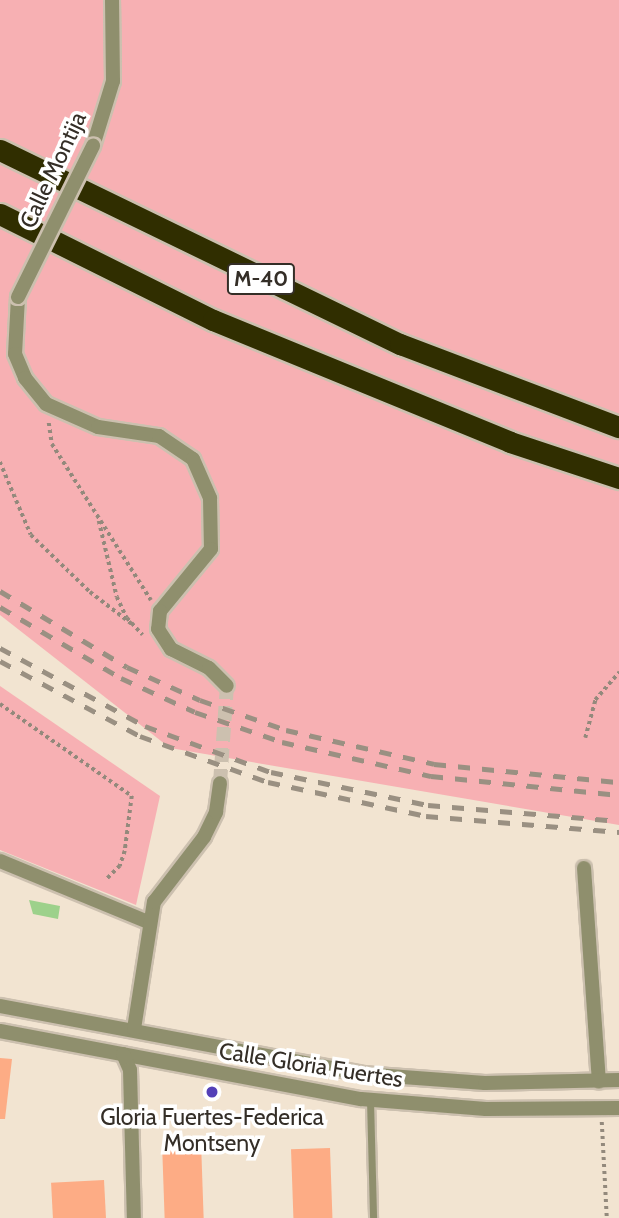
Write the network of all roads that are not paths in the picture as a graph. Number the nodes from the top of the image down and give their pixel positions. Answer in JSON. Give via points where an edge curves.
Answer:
{"nodes":[{"id":1,"x":112,"y":0,"type":"edge"},
{"id":2,"x":0,"y":150,"type":"edge"},
{"id":3,"x":0,"y":214,"type":"edge"},
{"id":4,"x":619,"y":426,"type":"edge"},
{"id":5,"x":619,"y":478,"type":"edge"},
{"id":6,"x":227,"y":687,"type":"dead end"},
{"id":7,"x":220,"y":783,"type":"tunnel mouth"},
{"id":8,"x":0,"y":861,"type":"edge"},
{"id":9,"x":584,"y":868,"type":"dead end"},
{"id":10,"x":148,"y":922,"type":"junction"},
{"id":11,"x":0,"y":1006,"type":"edge"},
{"id":12,"x":134,"y":1029,"type":"junction"},
{"id":13,"x":0,"y":1031,"type":"edge"},
{"id":14,"x":123,"y":1054,"type":"junction"},
{"id":15,"x":619,"y":1080,"type":"edge"},
{"id":16,"x":599,"y":1081,"type":"junction"},
{"id":17,"x":370,"y":1100,"type":"junction"},
{"id":18,"x":619,"y":1108,"type":"edge"},
{"id":19,"x":134,"y":1218,"type":"edge"},
{"id":20,"x":373,"y":1218,"type":"edge"}],
"edges":[{"from":1,"to":6,"type":"street","name":"Calle Montija","bridge":true,"via":[[113,81],[93,146],[18,297],[15,354],[25,378],[46,404],[98,427],[159,436],[193,459],[210,498],[211,549],[160,611],[158,629],[171,649],[209,668]]},
{"from":2,"to":4,"type":"highway","number":"M-40","via":[[400,344]]},
{"from":3,"to":5,"type":"highway","number":"M-40","via":[[213,320],[510,442]]},
{"from":7,"to":10,"type":"street","via":[[216,812],[204,837],[166,880]]},
{"from":8,"to":10,"type":"street"},
{"from":9,"to":16,"type":"street"},
{"from":10,"to":12,"type":"street"},
{"from":11,"to":12,"type":"street","name":"Calle Gloria Fuertes"},
{"from":12,"to":16,"type":"street","name":"Calle Gloria Fuertes","via":[[362,1074],[485,1083]]},
{"from":13,"to":14,"type":"street","name":"Calle Gloria Fuertes"},
{"from":14,"to":17,"type":"street","name":"Calle Gloria Fuertes"},
{"from":14,"to":19,"type":"street","via":[[130,1070]]},
{"from":15,"to":16,"type":"street","name":"Calle Gloria Fuertes"},
{"from":17,"to":18,"type":"street","name":"Calle Gloria Fuertes","via":[[486,1109]]},
{"from":17,"to":20,"type":"lane"}]}
